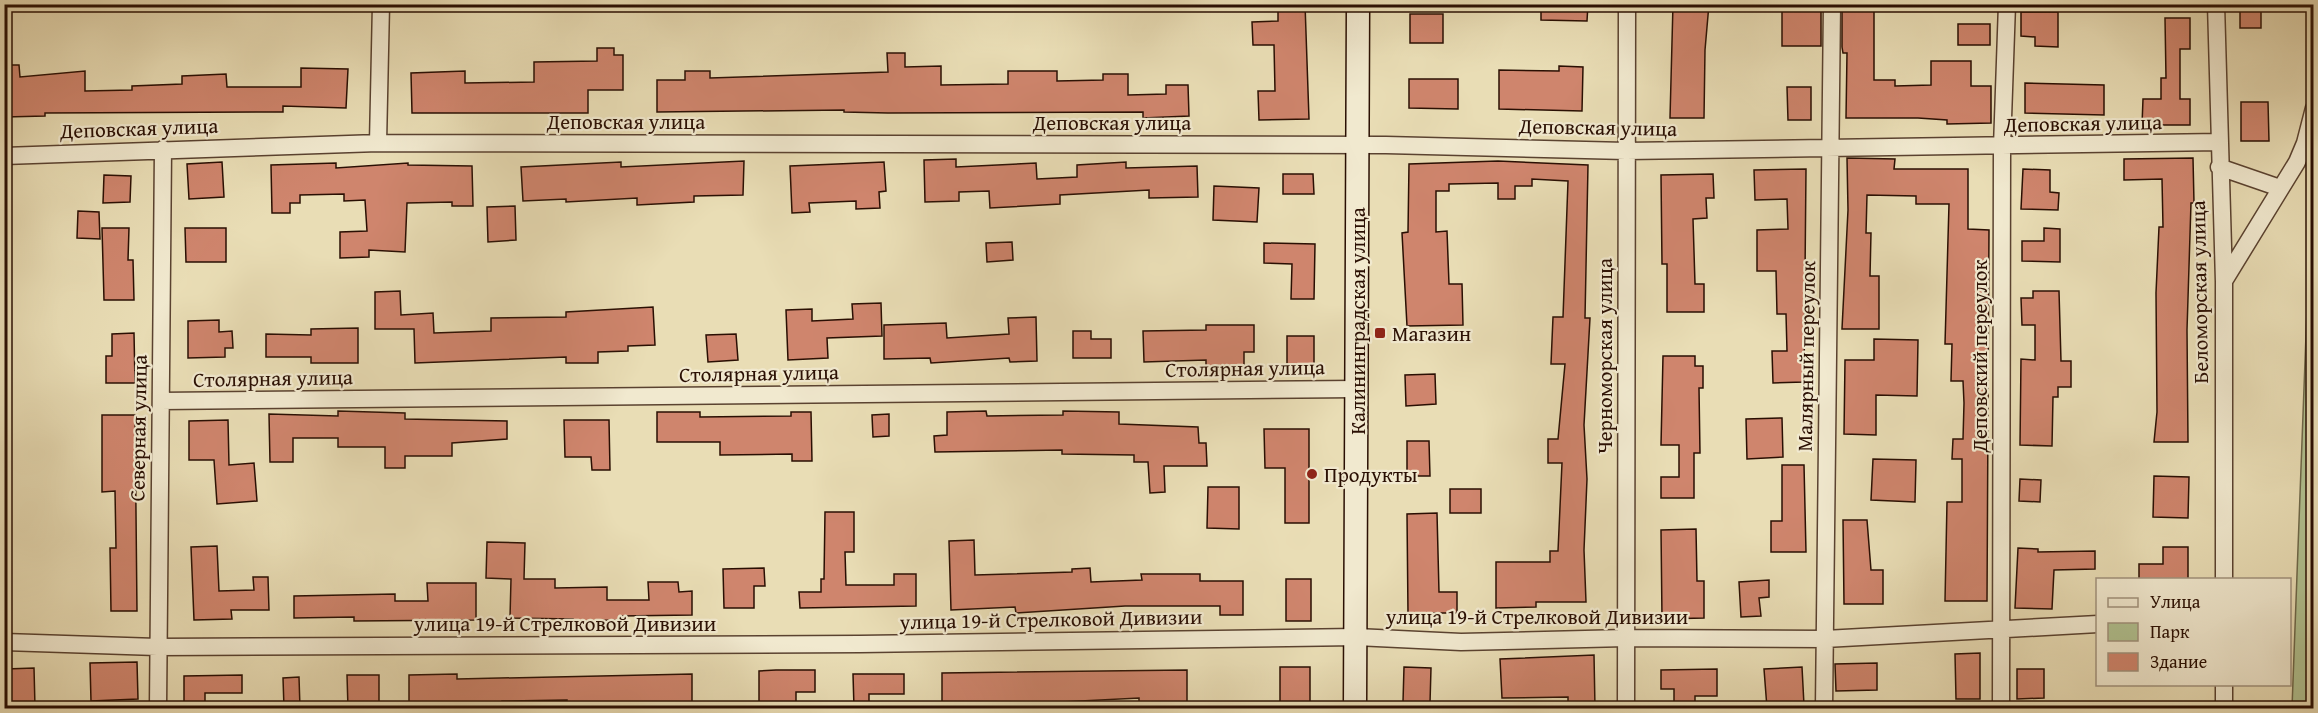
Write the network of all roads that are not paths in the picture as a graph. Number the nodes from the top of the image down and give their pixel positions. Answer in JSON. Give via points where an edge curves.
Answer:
{"nodes":[{"id":1,"x":381,"y":4,"type":"edge"},
{"id":2,"x":1358,"y":4,"type":"edge"},
{"id":3,"x":1627,"y":4,"type":"edge"},
{"id":4,"x":1832,"y":4,"type":"edge"},
{"id":5,"x":2007,"y":4,"type":"edge"},
{"id":6,"x":2216,"y":4,"type":"edge"},
{"id":7,"x":2313,"y":108,"type":"edge"},
{"id":8,"x":2220,"y":142,"type":"junction"},
{"id":9,"x":378,"y":143,"type":"junction"},
{"id":10,"x":1358,"y":145,"type":"junction"},
{"id":11,"x":1830,"y":147,"type":"junction"},
{"id":12,"x":2002,"y":147,"type":"junction"},
{"id":13,"x":163,"y":149,"type":"junction"},
{"id":14,"x":1626,"y":152,"type":"junction"},
{"id":15,"x":4,"y":156,"type":"edge"},
{"id":16,"x":2219,"y":167,"type":"junction"},
{"id":17,"x":2280,"y":188,"type":"junction"},
{"id":18,"x":2224,"y":282,"type":"junction"},
{"id":19,"x":1357,"y":389,"type":"junction"},
{"id":20,"x":161,"y":401,"type":"junction"},
{"id":21,"x":2224,"y":578,"type":"edge"},
{"id":22,"x":2096,"y":624,"type":"edge"},
{"id":23,"x":2000,"y":627,"type":"junction"},
{"id":24,"x":1356,"y":638,"type":"junction"},
{"id":25,"x":1626,"y":638,"type":"junction"},
{"id":26,"x":1825,"y":639,"type":"junction"},
{"id":27,"x":4,"y":642,"type":"edge"},
{"id":28,"x":157,"y":647,"type":"junction"},
{"id":29,"x":2224,"y":686,"type":"edge"},
{"id":30,"x":158,"y":708,"type":"edge"},
{"id":31,"x":1355,"y":708,"type":"edge"},
{"id":32,"x":1626,"y":708,"type":"edge"},
{"id":33,"x":1824,"y":708,"type":"edge"},
{"id":34,"x":2001,"y":708,"type":"edge"},
{"id":35,"x":2224,"y":708,"type":"edge"}],
"edges":[{"from":1,"to":9,"type":"street"},
{"from":2,"to":10,"type":"main road","name":"Калининградская улица"},
{"from":3,"to":14,"type":"street","name":"Черноморская улица"},
{"from":4,"to":11,"type":"street","name":"Малярный переулок"},
{"from":5,"to":12,"type":"street","name":"Деповский переулок"},
{"from":6,"to":8,"type":"street","name":"Беломорская улица"},
{"from":7,"to":17,"type":"street","via":[[2305,143]]},
{"from":8,"to":12,"type":"street","name":"Деповская улица"},
{"from":8,"to":16,"type":"street","name":"Беломорская улица"},
{"from":9,"to":10,"type":"street","name":"Деповская улица"},
{"from":9,"to":13,"type":"street","name":"Деповская улица"},
{"from":10,"to":14,"type":"street","name":"Деповская улица"},
{"from":10,"to":19,"type":"main road","name":"Калининградская улица"},
{"from":11,"to":12,"type":"street","name":"Деповская улица"},
{"from":11,"to":14,"type":"street","name":"Деповская улица"},
{"from":11,"to":26,"type":"street","name":"Малярный переулок"},
{"from":12,"to":23,"type":"street","name":"Деповский переулок"},
{"from":13,"to":15,"type":"street","name":"Деповская улица"},
{"from":13,"to":20,"type":"street","name":"Северная улица"},
{"from":14,"to":25,"type":"street","name":"Черноморская улица"},
{"from":16,"to":17,"type":"street"},
{"from":16,"to":18,"type":"street","name":"Беломорская улица"},
{"from":17,"to":18,"type":"street"},
{"from":18,"to":21,"type":"street","name":"Беломорская улица"},
{"from":19,"to":20,"type":"street","name":"Столярная улица"},
{"from":19,"to":24,"type":"main road","name":"Калининградская улица"},
{"from":20,"to":28,"type":"street","name":"Северная улица"},
{"from":22,"to":23,"type":"street","name":"улица 19-й Стрелковой Дивизии"},
{"from":23,"to":26,"type":"street","name":"улица 19-й Стрелковой Дивизии"},
{"from":23,"to":34,"type":"street","name":"Деповский переулок"},
{"from":24,"to":25,"type":"street","name":"улица 19-й Стрелковой Дивизии","via":[[1461,642]]},
{"from":24,"to":28,"type":"street","name":"улица 19-й Стрелковой Дивизии"},
{"from":24,"to":31,"type":"main road","name":"Калининградская улица"},
{"from":25,"to":26,"type":"street","name":"улица 19-й Стрелковой Дивизии"},
{"from":25,"to":32,"type":"street","name":"Черноморская улица"},
{"from":26,"to":33,"type":"street","name":"Малярный переулок"},
{"from":27,"to":28,"type":"street","name":"улица 19-й Стрелковой Дивизии"},
{"from":28,"to":30,"type":"street","name":"Северная улица"},
{"from":29,"to":35,"type":"street"}]}
